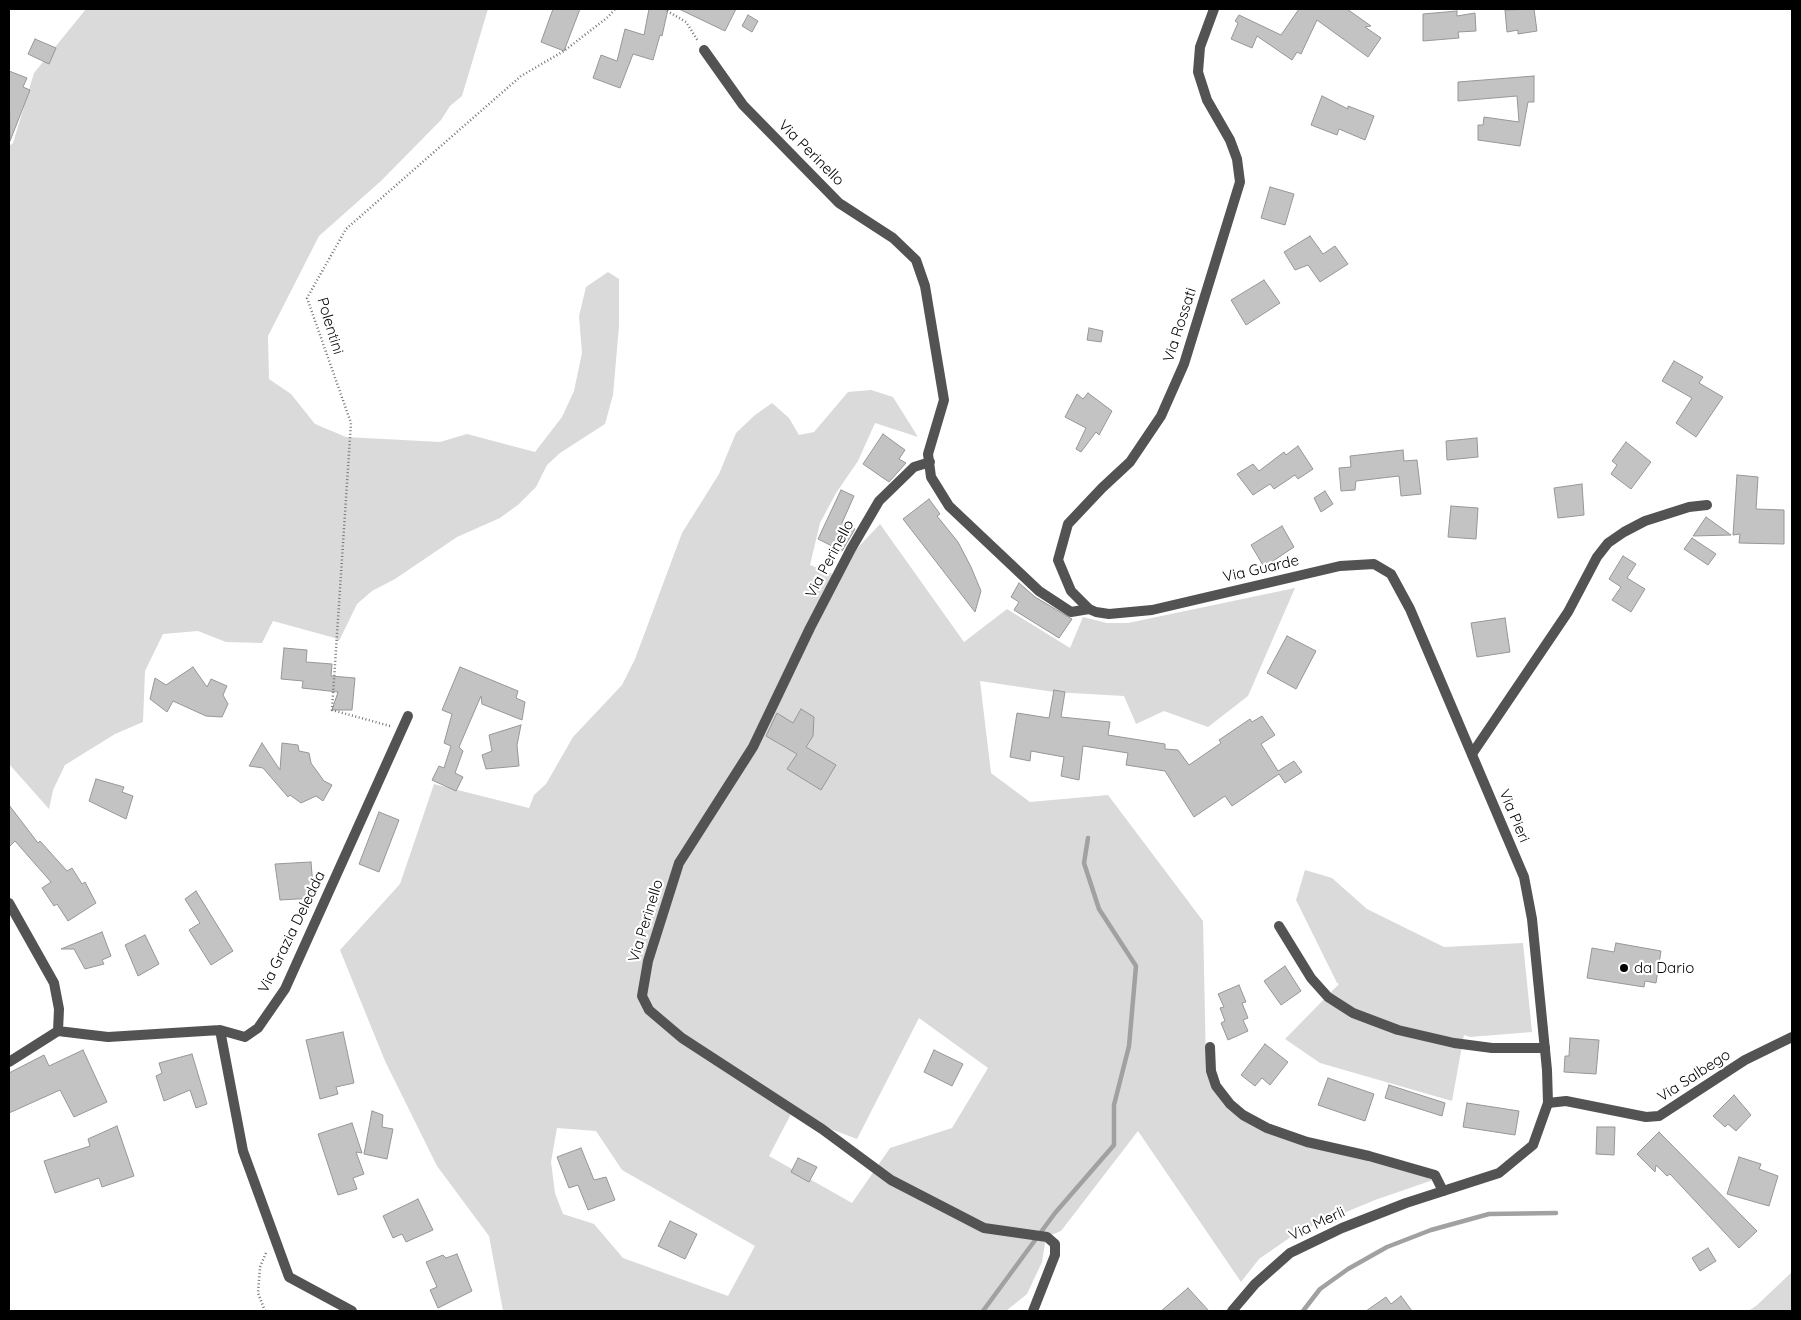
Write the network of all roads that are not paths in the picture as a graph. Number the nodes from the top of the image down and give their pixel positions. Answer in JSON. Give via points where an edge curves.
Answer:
{"nodes":[{"id":1,"x":1214,"y":9,"type":"edge"},
{"id":2,"x":704,"y":50,"type":"road end"},
{"id":3,"x":930,"y":462,"type":"junction"},
{"id":4,"x":1707,"y":505,"type":"dead end"},
{"id":5,"x":1410,"y":609,"type":"joint"},
{"id":6,"x":1093,"y":611,"type":"junction"},
{"id":7,"x":408,"y":716,"type":"dead end"},
{"id":8,"x":1472,"y":754,"type":"junction"},
{"id":9,"x":9,"y":903,"type":"edge"},
{"id":10,"x":1279,"y":926,"type":"dead end"},
{"id":11,"x":220,"y":1030,"type":"junction"},
{"id":12,"x":58,"y":1031,"type":"junction"},
{"id":13,"x":1792,"y":1038,"type":"edge"},
{"id":14,"x":1210,"y":1047,"type":"dead end"},
{"id":15,"x":1545,"y":1048,"type":"junction"},
{"id":16,"x":9,"y":1062,"type":"edge"},
{"id":17,"x":1548,"y":1103,"type":"junction"},
{"id":18,"x":1443,"y":1191,"type":"junction"},
{"id":19,"x":1406,"y":1203,"type":"joint"},
{"id":20,"x":352,"y":1311,"type":"edge"},
{"id":21,"x":1033,"y":1311,"type":"edge"},
{"id":22,"x":1232,"y":1311,"type":"edge"}],
"edges":[{"from":1,"to":6,"type":"street","name":"Via Rossati","via":[[1200,47],[1198,72],[1207,100],[1238,159],[1240,182],[1184,364],[1161,416],[1130,462],[1068,524],[1058,560],[1071,590]]},
{"from":2,"to":3,"type":"street","name":"Via Perinello","via":[[743,105],[839,203],[893,238],[916,260],[926,286],[944,400],[928,454]]},
{"from":3,"to":6,"type":"street","name":"Via Perinello","via":[[931,477],[949,506],[1039,591],[1071,612]]},
{"from":3,"to":21,"type":"street","name":"Via Perinello","via":[[914,467],[880,501],[810,628],[753,747],[679,863],[648,961],[642,996],[649,1010],[682,1038],[822,1129],[891,1180],[984,1228],[1047,1237],[1055,1244],[1055,1256]]},
{"from":4,"to":8,"type":"street","via":[[1689,507],[1645,521],[1608,543],[1568,612]]},
{"from":5,"to":6,"type":"street","name":"Via Guarde","via":[[1391,574],[1374,564],[1340,566],[1152,610],[1109,614]]},
{"from":5,"to":8,"type":"street","name":"Via Pieri"},
{"from":7,"to":11,"type":"street","name":"Via Grazia Deledda","via":[[285,988],[258,1028],[244,1037]]},
{"from":8,"to":15,"type":"street","name":"Via Pieri","via":[[1524,877],[1532,919]]},
{"from":9,"to":12,"type":"street","via":[[54,983],[59,1009]]},
{"from":10,"to":15,"type":"street","via":[[1311,978],[1328,996],[1353,1013],[1398,1030],[1454,1043],[1492,1048]]},
{"from":11,"to":12,"type":"street","name":"Via Grazia Deledda","via":[[108,1037]]},
{"from":11,"to":20,"type":"street","via":[[243,1151],[290,1277]]},
{"from":12,"to":16,"type":"street"},
{"from":13,"to":17,"type":"street","name":"Via Salbego","via":[[1745,1060],[1658,1116],[1646,1117],[1566,1102]]},
{"from":14,"to":18,"type":"street","via":[[1211,1072],[1216,1086],[1243,1115],[1307,1142],[1436,1175]]},
{"from":15,"to":17,"type":"street","name":"Via Pieri"},
{"from":17,"to":18,"type":"street","name":"Via Pieri","via":[[1534,1145],[1500,1173]]},
{"from":18,"to":19,"type":"street","name":"Via Pieri"},
{"from":19,"to":22,"type":"street","name":"Via Merli","via":[[1290,1253],[1255,1284]]}]}
